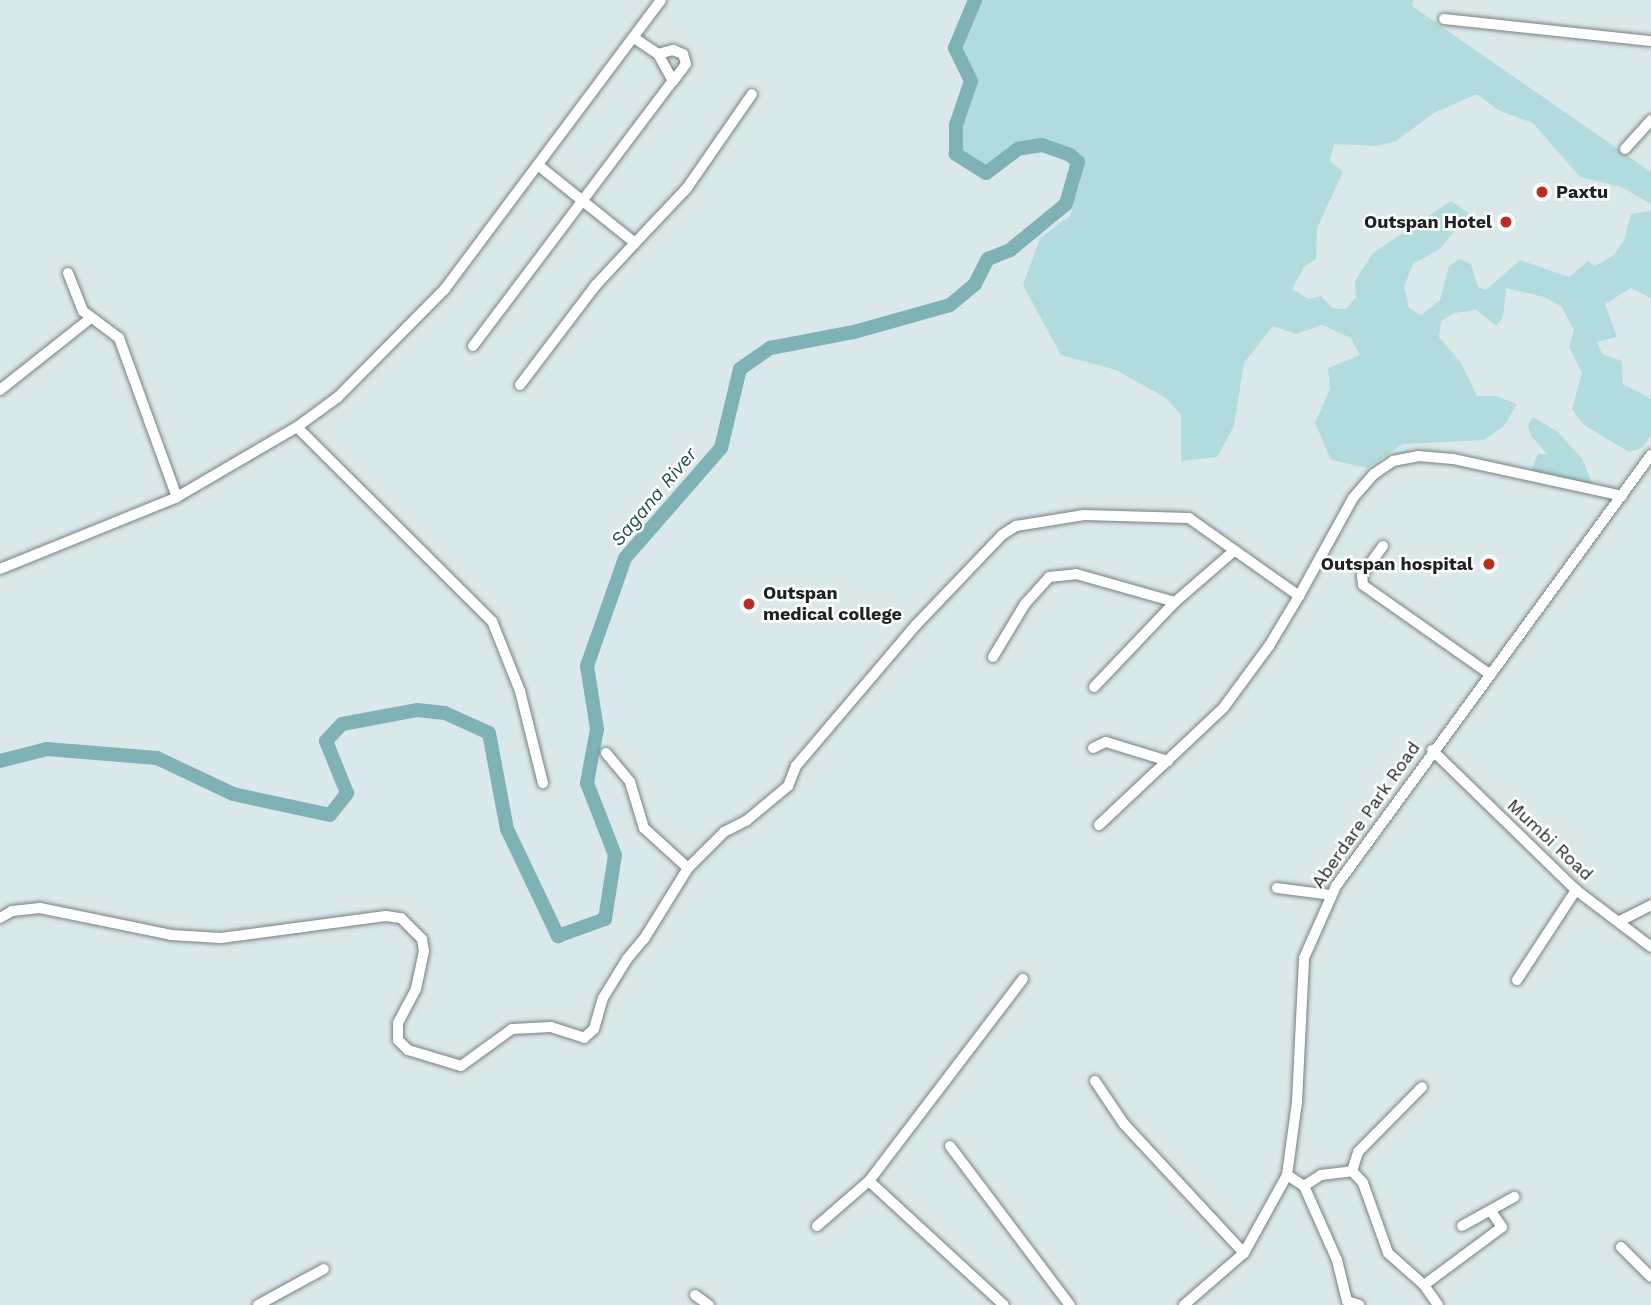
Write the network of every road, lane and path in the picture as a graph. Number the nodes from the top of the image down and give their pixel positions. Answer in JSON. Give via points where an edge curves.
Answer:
{"nodes":[{"id":1,"x":661,"y":0,"type":"edge"},
{"id":2,"x":1444,"y":19,"type":"dead end"},
{"id":3,"x":634,"y":38,"type":"junction"},
{"id":4,"x":1651,"y":41,"type":"edge"},
{"id":5,"x":658,"y":54,"type":"junction"},
{"id":6,"x":673,"y":81,"type":"junction"},
{"id":7,"x":752,"y":94,"type":"dead end"},
{"id":8,"x":1651,"y":120,"type":"edge"},
{"id":9,"x":1625,"y":149,"type":"dead end"},
{"id":10,"x":538,"y":165,"type":"junction"},
{"id":11,"x":581,"y":200,"type":"junction"},
{"id":12,"x":635,"y":243,"type":"junction"},
{"id":13,"x":68,"y":273,"type":"dead end"},
{"id":14,"x":91,"y":317,"type":"junction"},
{"id":15,"x":473,"y":346,"type":"dead end"},
{"id":16,"x":520,"y":385,"type":"dead end"},
{"id":17,"x":0,"y":390,"type":"edge"},
{"id":18,"x":297,"y":427,"type":"junction"},
{"id":19,"x":1651,"y":455,"type":"edge"},
{"id":20,"x":1622,"y":496,"type":"junction"},
{"id":21,"x":177,"y":497,"type":"junction"},
{"id":22,"x":1383,"y":547,"type":"dead end"},
{"id":23,"x":1235,"y":550,"type":"junction"},
{"id":24,"x":0,"y":569,"type":"edge"},
{"id":25,"x":1299,"y":596,"type":"junction"},
{"id":26,"x":1175,"y":602,"type":"junction"},
{"id":27,"x":993,"y":657,"type":"dead end"},
{"id":28,"x":1488,"y":673,"type":"junction"},
{"id":29,"x":1094,"y":687,"type":"dead end"},
{"id":30,"x":1093,"y":748,"type":"dead end"},
{"id":31,"x":1432,"y":750,"type":"junction"},
{"id":32,"x":606,"y":753,"type":"dead end"},
{"id":33,"x":1168,"y":761,"type":"junction"},
{"id":34,"x":543,"y":783,"type":"dead end"},
{"id":35,"x":1099,"y":825,"type":"dead end"},
{"id":36,"x":688,"y":868,"type":"junction"},
{"id":37,"x":1277,"y":888,"type":"dead end"},
{"id":38,"x":1576,"y":890,"type":"junction"},
{"id":39,"x":1331,"y":895,"type":"junction"},
{"id":40,"x":1651,"y":905,"type":"edge"},
{"id":41,"x":0,"y":918,"type":"edge"},
{"id":42,"x":1620,"y":921,"type":"junction"},
{"id":43,"x":1651,"y":947,"type":"edge"},
{"id":44,"x":1023,"y":979,"type":"dead end"},
{"id":45,"x":1517,"y":980,"type":"dead end"},
{"id":46,"x":1095,"y":1081,"type":"dead end"},
{"id":47,"x":1422,"y":1087,"type":"dead end"},
{"id":48,"x":950,"y":1146,"type":"dead end"},
{"id":49,"x":1352,"y":1171,"type":"junction"},
{"id":50,"x":1287,"y":1175,"type":"junction"},
{"id":51,"x":869,"y":1181,"type":"junction"},
{"id":52,"x":1304,"y":1185,"type":"junction"},
{"id":53,"x":1514,"y":1197,"type":"dead end"},
{"id":54,"x":1491,"y":1211,"type":"junction"},
{"id":55,"x":817,"y":1226,"type":"dead end"},
{"id":56,"x":1462,"y":1226,"type":"dead end"},
{"id":57,"x":1621,"y":1247,"type":"dead end"},
{"id":58,"x":1244,"y":1253,"type":"junction"},
{"id":59,"x":324,"y":1269,"type":"dead end"},
{"id":60,"x":1651,"y":1277,"type":"edge"},
{"id":61,"x":1424,"y":1285,"type":"junction"},
{"id":62,"x":695,"y":1295,"type":"dead end"},
{"id":63,"x":1347,"y":1301,"type":"junction"},
{"id":64,"x":258,"y":1305,"type":"edge"},
{"id":65,"x":709,"y":1305,"type":"edge"},
{"id":66,"x":1003,"y":1305,"type":"edge"},
{"id":67,"x":1070,"y":1305,"type":"edge"},
{"id":68,"x":1184,"y":1305,"type":"edge"},
{"id":69,"x":1335,"y":1305,"type":"edge"},
{"id":70,"x":1359,"y":1305,"type":"edge"},
{"id":71,"x":1438,"y":1305,"type":"edge"}],
"edges":[{"from":1,"to":3,"type":"street"},
{"from":2,"to":4,"type":"street"},
{"from":3,"to":5,"type":"street"},
{"from":3,"to":10,"type":"street"},
{"from":5,"to":6,"type":"street"},
{"from":5,"to":6,"type":"street","via":[[673,50],[683,54],[686,64]]},
{"from":6,"to":11,"type":"street"},
{"from":7,"to":12,"type":"street","via":[[687,188]]},
{"from":8,"to":9,"type":"street"},
{"from":10,"to":11,"type":"street"},
{"from":10,"to":18,"type":"street","via":[[423,315],[338,397]]},
{"from":11,"to":12,"type":"street"},
{"from":11,"to":15,"type":"street","via":[[531,274]]},
{"from":12,"to":16,"type":"street","via":[[603,276]]},
{"from":13,"to":14,"type":"street","via":[[79,306]]},
{"from":14,"to":17,"type":"street"},
{"from":14,"to":21,"type":"street","via":[[119,338]]},
{"from":18,"to":21,"type":"street"},
{"from":18,"to":34,"type":"street","via":[[492,621],[520,691]]},
{"from":19,"to":20,"type":"street","name":"Aberdare Park Road"},
{"from":20,"to":25,"type":"street","via":[[1453,459],[1418,456],[1393,461],[1353,498]]},
{"from":20,"to":28,"type":"street","name":"Aberdare Park Road"},
{"from":21,"to":24,"type":"street"},
{"from":22,"to":28,"type":"street","via":[[1362,575],[1363,585]]},
{"from":23,"to":25,"type":"street"},
{"from":23,"to":26,"type":"street"},
{"from":23,"to":36,"type":"street","via":[[1189,518],[1175,516],[1084,515],[1016,526],[923,617],[796,766],[788,786],[747,821],[724,832]]},
{"from":25,"to":33,"type":"street","via":[[1247,678]]},
{"from":26,"to":27,"type":"street","via":[[1076,574],[1049,577],[1025,604]]},
{"from":26,"to":29,"type":"street"},
{"from":28,"to":31,"type":"street","name":"Aberdare Park Road"},
{"from":30,"to":33,"type":"street","via":[[1106,742]]},
{"from":31,"to":38,"type":"street","name":"Mumbi Road"},
{"from":31,"to":39,"type":"street","name":"Aberdare Park Road"},
{"from":32,"to":36,"type":"street","via":[[630,782],[644,828]]},
{"from":33,"to":35,"type":"street"},
{"from":36,"to":41,"type":"street","via":[[627,958],[603,998],[594,1029],[584,1038],[551,1027],[512,1029],[461,1066],[418,1056],[398,1040],[398,1023],[416,989],[424,951],[422,939],[401,918],[386,916],[221,937],[171,935],[40,908],[23,908]]},
{"from":37,"to":39,"type":"street"},
{"from":38,"to":42,"type":"street","name":"Mumbi Road"},
{"from":38,"to":45,"type":"street"},
{"from":39,"to":50,"type":"street","name":"Aberdare Park Road","via":[[1304,958],[1297,1102]]},
{"from":40,"to":42,"type":"street"},
{"from":42,"to":43,"type":"street","name":"Mumbi Road"},
{"from":44,"to":51,"type":"street"},
{"from":46,"to":58,"type":"street","via":[[1124,1124]]},
{"from":47,"to":49,"type":"street","via":[[1358,1152]]},
{"from":48,"to":67,"type":"street"},
{"from":49,"to":52,"type":"street","via":[[1321,1175]]},
{"from":49,"to":61,"type":"street","via":[[1363,1183],[1388,1252]]},
{"from":50,"to":52,"type":"street"},
{"from":50,"to":58,"type":"street","name":"Aberdare Park Road"},
{"from":51,"to":55,"type":"street"},
{"from":51,"to":66,"type":"street"},
{"from":52,"to":63,"type":"street","via":[[1337,1260]]},
{"from":53,"to":54,"type":"street"},
{"from":54,"to":56,"type":"street"},
{"from":54,"to":61,"type":"street","via":[[1503,1227]]},
{"from":57,"to":60,"type":"street"},
{"from":58,"to":68,"type":"street","name":"Aberdare Park Road"},
{"from":59,"to":64,"type":"street"},
{"from":61,"to":71,"type":"street"},
{"from":62,"to":65,"type":"street"},
{"from":63,"to":69,"type":"street"},
{"from":63,"to":70,"type":"street"}]}
